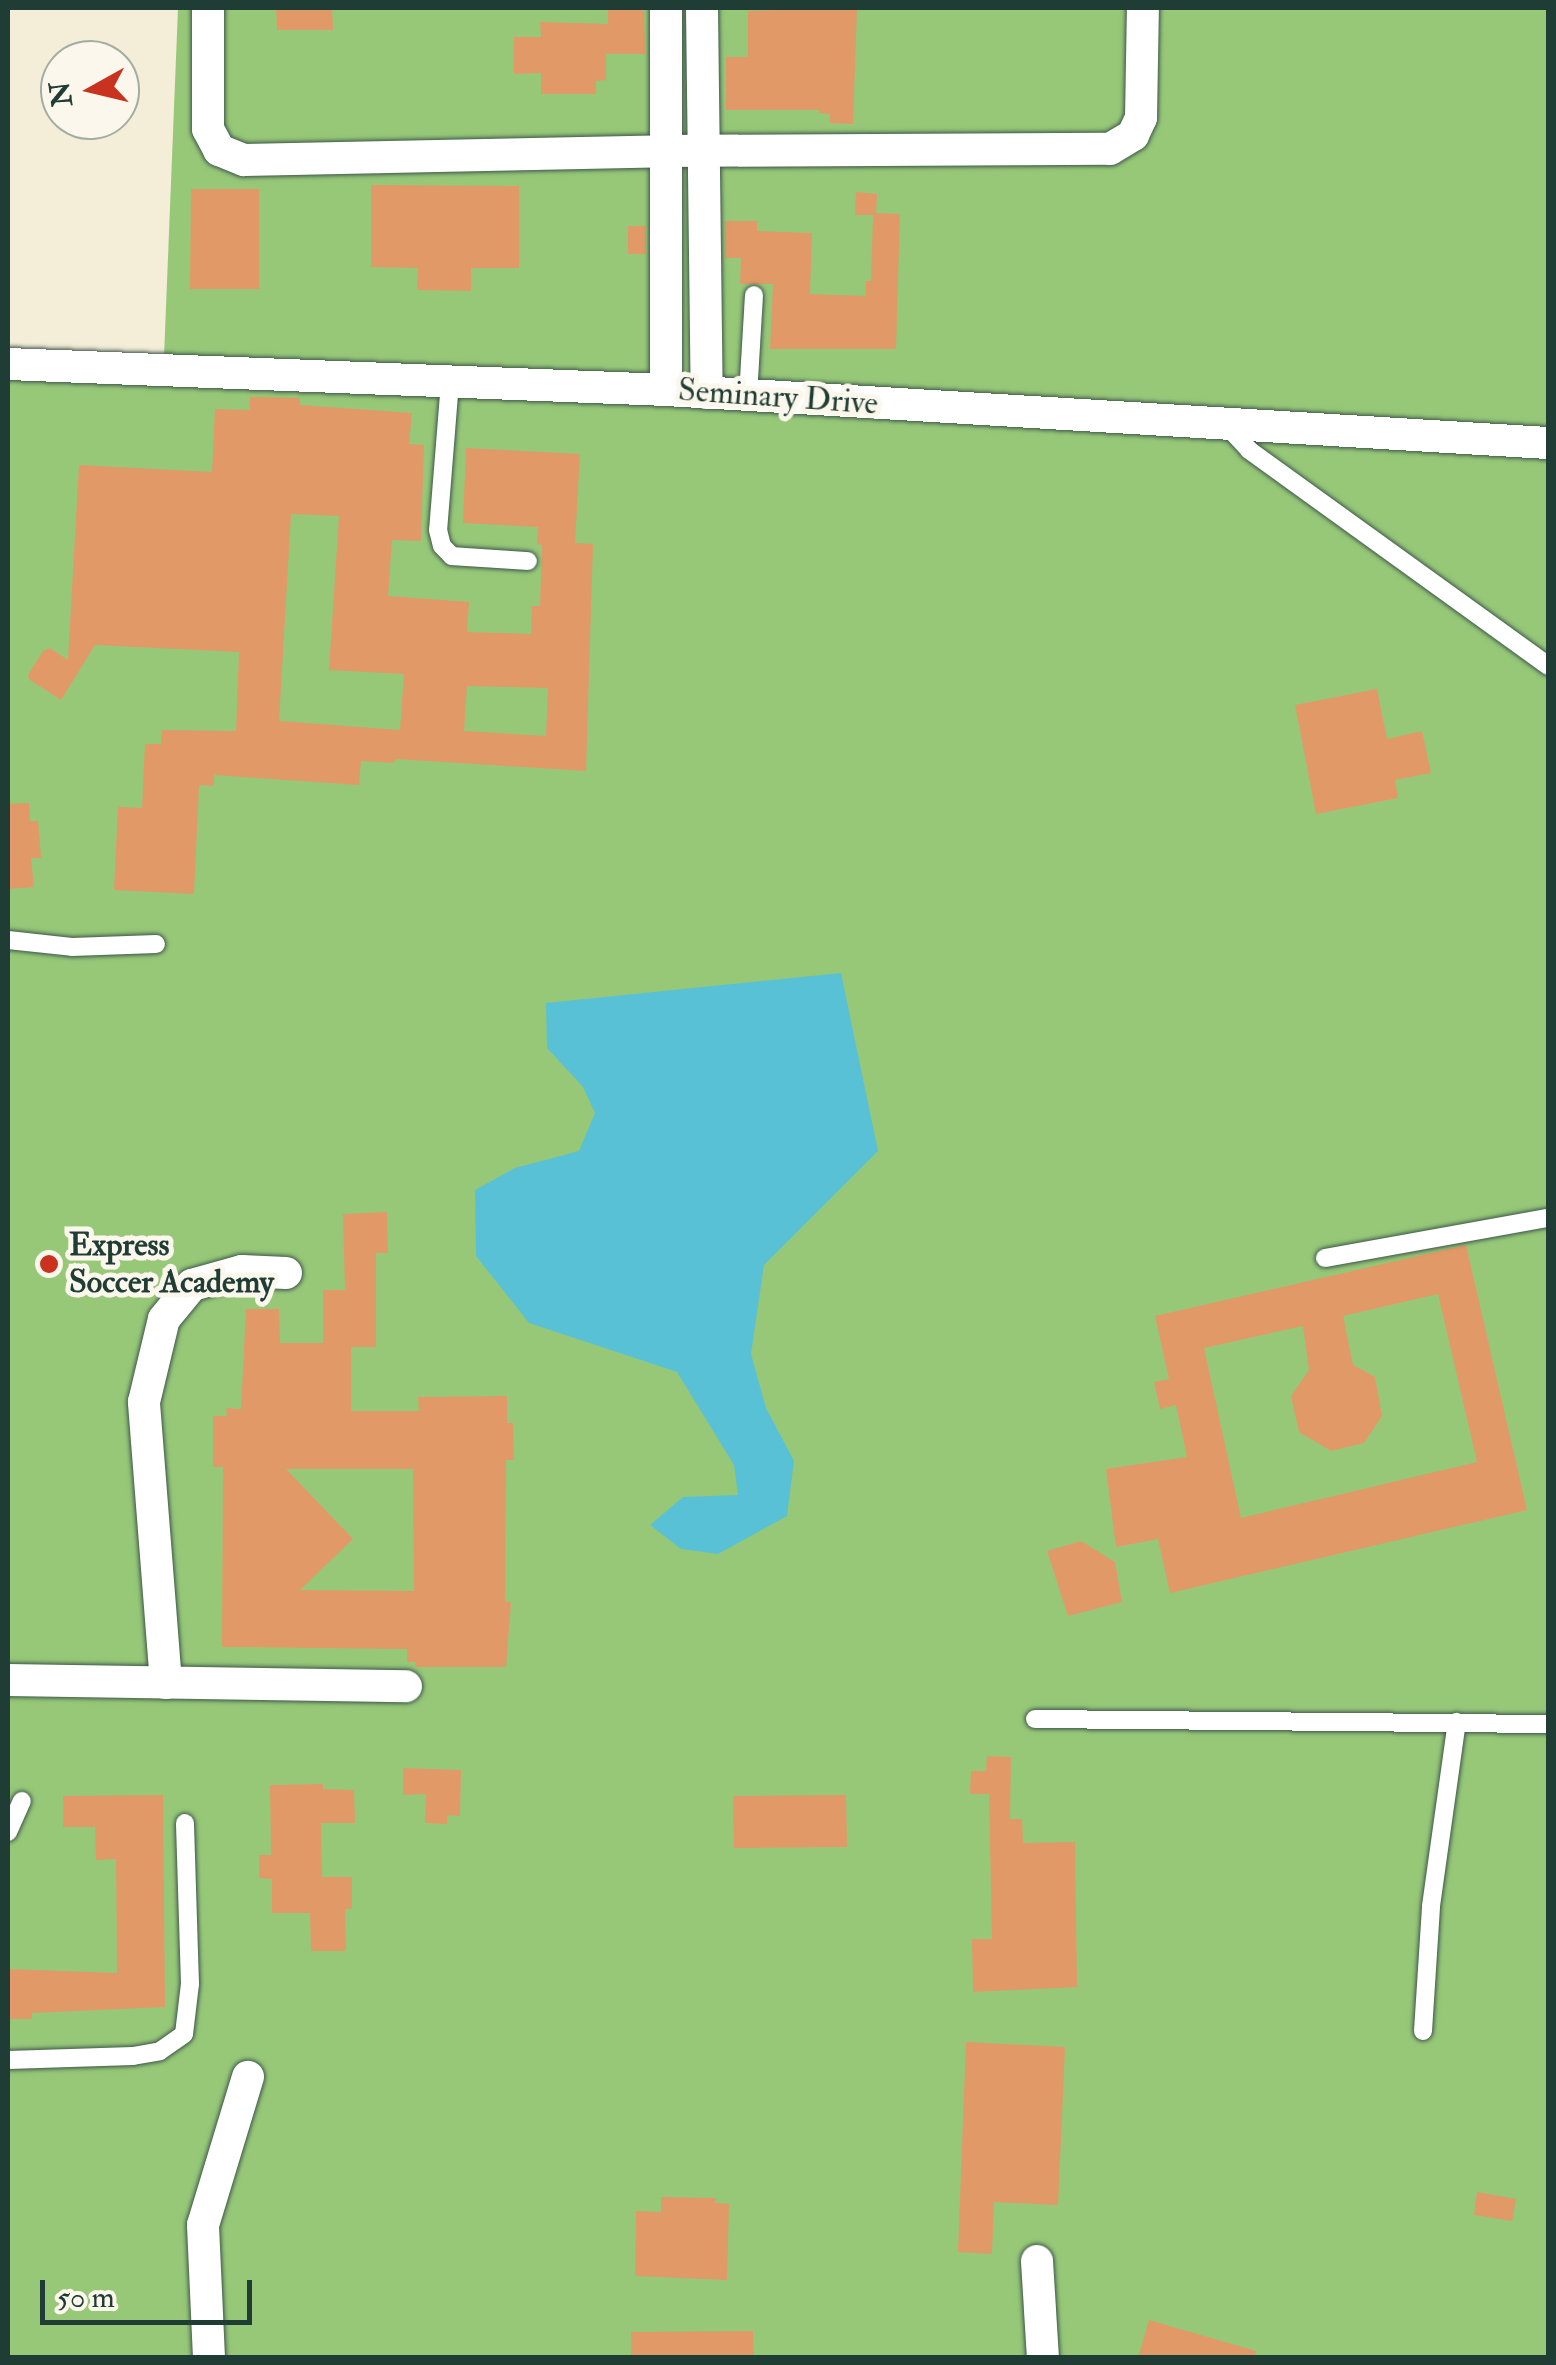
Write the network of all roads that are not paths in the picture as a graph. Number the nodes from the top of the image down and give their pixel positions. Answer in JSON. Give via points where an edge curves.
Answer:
{"nodes":[{"id":1,"x":208,"y":8,"type":"edge"},
{"id":2,"x":666,"y":8,"type":"edge"},
{"id":3,"x":702,"y":8,"type":"edge"},
{"id":4,"x":1143,"y":8,"type":"edge"},
{"id":5,"x":666,"y":151,"type":"junction"},
{"id":6,"x":702,"y":152,"type":"junction"},
{"id":7,"x":754,"y":296,"type":"dead end"},
{"id":8,"x":8,"y":364,"type":"edge"},
{"id":9,"x":450,"y":382,"type":"junction"},
{"id":10,"x":666,"y":390,"type":"junction"},
{"id":11,"x":706,"y":393,"type":"junction"},
{"id":12,"x":748,"y":396,"type":"junction"},
{"id":13,"x":1225,"y":424,"type":"junction"},
{"id":14,"x":1548,"y":443,"type":"edge"},
{"id":15,"x":528,"y":562,"type":"dead end"},
{"id":16,"x":1548,"y":666,"type":"edge"},
{"id":17,"x":8,"y":940,"type":"edge"},
{"id":18,"x":156,"y":944,"type":"dead end"},
{"id":19,"x":1548,"y":1218,"type":"edge"},
{"id":20,"x":1325,"y":1258,"type":"dead end"},
{"id":21,"x":286,"y":1273,"type":"dead end"},
{"id":22,"x":8,"y":1680,"type":"edge"},
{"id":23,"x":166,"y":1683,"type":"junction"},
{"id":24,"x":406,"y":1686,"type":"dead end"},
{"id":25,"x":1034,"y":1718,"type":"dead end"},
{"id":26,"x":1457,"y":1722,"type":"junction"},
{"id":27,"x":1548,"y":1724,"type":"edge"},
{"id":28,"x":22,"y":1801,"type":"dead end"},
{"id":29,"x":184,"y":1823,"type":"dead end"},
{"id":30,"x":8,"y":1832,"type":"edge"},
{"id":31,"x":1423,"y":2031,"type":"dead end"},
{"id":32,"x":8,"y":2060,"type":"edge"},
{"id":33,"x":248,"y":2077,"type":"dead end"},
{"id":34,"x":1038,"y":2261,"type":"dead end"},
{"id":35,"x":209,"y":2358,"type":"edge"},
{"id":36,"x":1043,"y":2358,"type":"edge"}],
"edges":[{"from":1,"to":5,"type":"street","via":[[208,129],[230,157]]},
{"from":2,"to":5,"type":"street"},
{"from":3,"to":6,"type":"street"},
{"from":4,"to":6,"type":"street","via":[[1141,118],[1133,135],[1110,150]]},
{"from":5,"to":6,"type":"street"},
{"from":5,"to":10,"type":"street"},
{"from":6,"to":11,"type":"street","via":[[708,190]]},
{"from":7,"to":12,"type":"lane"},
{"from":8,"to":9,"type":"street","name":"Seminary Drive"},
{"from":9,"to":10,"type":"street","name":"Seminary Drive"},
{"from":9,"to":15,"type":"lane","via":[[442,546],[452,556]]},
{"from":10,"to":11,"type":"street","name":"Seminary Drive"},
{"from":11,"to":12,"type":"street","name":"Seminary Drive"},
{"from":12,"to":13,"type":"street","name":"Seminary Drive"},
{"from":13,"to":14,"type":"street","name":"Seminary Drive"},
{"from":13,"to":16,"type":"lane","via":[[1249,450]]},
{"from":17,"to":18,"type":"lane"},
{"from":19,"to":20,"type":"lane"},
{"from":21,"to":23,"type":"street","via":[[242,1271],[192,1286],[164,1318],[144,1402]]},
{"from":22,"to":23,"type":"street"},
{"from":23,"to":24,"type":"street"},
{"from":25,"to":26,"type":"lane"},
{"from":26,"to":27,"type":"lane"},
{"from":26,"to":31,"type":"lane","via":[[1430,1906]]},
{"from":28,"to":30,"type":"lane"},
{"from":29,"to":32,"type":"lane","via":[[190,1984],[184,2034],[160,2051],[133,2056]]},
{"from":33,"to":35,"type":"street","via":[[203,2225]]},
{"from":34,"to":36,"type":"street"}]}
